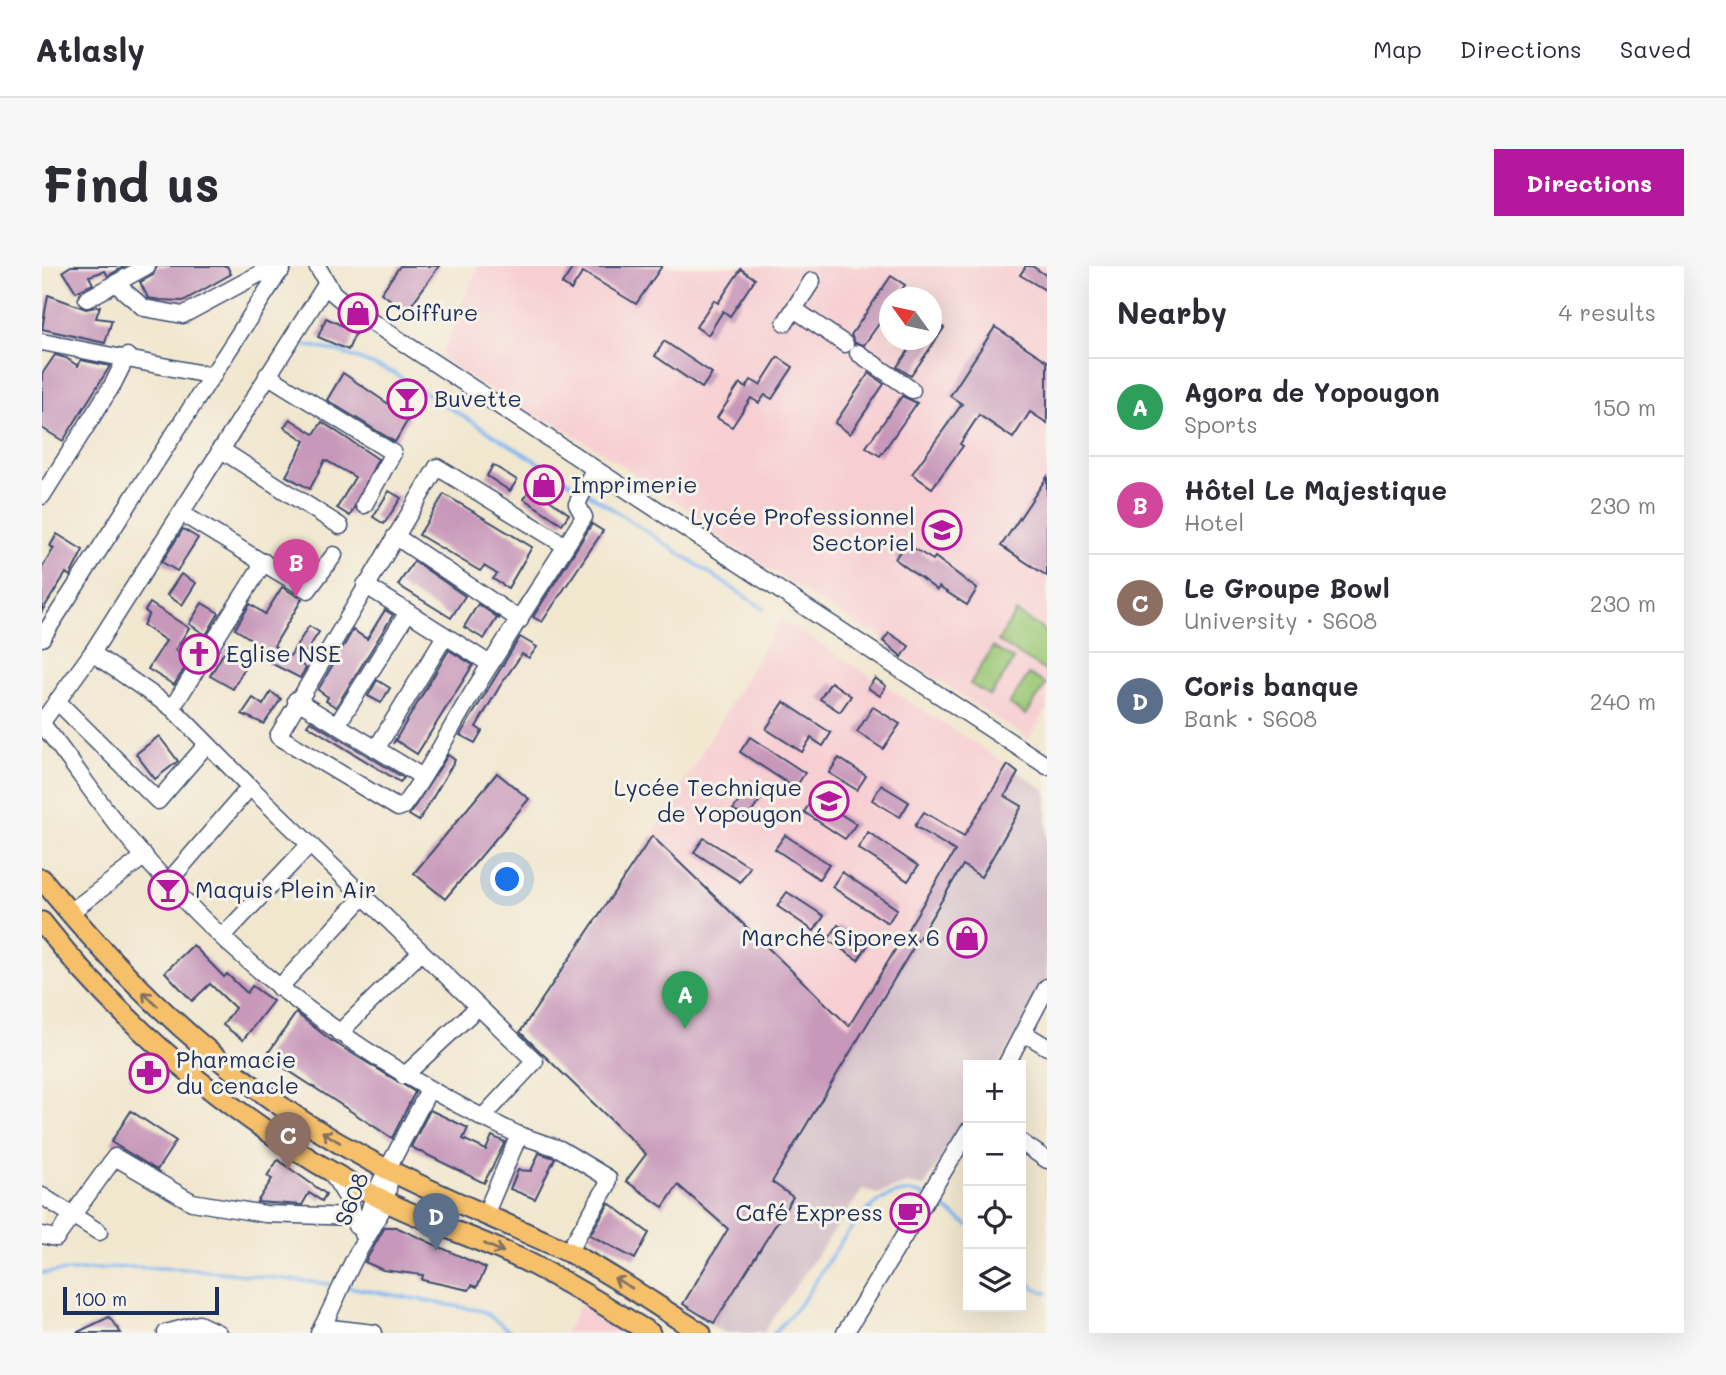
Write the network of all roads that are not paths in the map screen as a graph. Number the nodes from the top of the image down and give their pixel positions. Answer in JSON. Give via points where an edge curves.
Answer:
{"nodes":[{"id":1,"x":147,"y":266,"type":"edge"},
{"id":2,"x":317,"y":266,"type":"edge"},
{"id":3,"x":282,"y":268,"type":"edge"},
{"id":4,"x":812,"y":281,"type":"dead end"},
{"id":5,"x":327,"y":283,"type":"junction"},
{"id":6,"x":116,"y":284,"type":"junction"},
{"id":7,"x":87,"y":299,"type":"dead end"},
{"id":8,"x":794,"y":309,"type":"junction"},
{"id":9,"x":785,"y":324,"type":"dead end"},
{"id":10,"x":45,"y":346,"type":"edge"},
{"id":11,"x":127,"y":356,"type":"junction"},
{"id":12,"x":267,"y":375,"type":"junction"},
{"id":13,"x":213,"y":376,"type":"junction"},
{"id":14,"x":912,"y":390,"type":"dead end"},
{"id":15,"x":220,"y":449,"type":"junction"},
{"id":16,"x":594,"y":469,"type":"junction"},
{"id":17,"x":42,"y":496,"type":"edge"},
{"id":18,"x":364,"y":505,"type":"dead end"},
{"id":19,"x":181,"y":513,"type":"junction"},
{"id":20,"x":340,"y":526,"type":"dead end"},
{"id":21,"x":395,"y":536,"type":"junction"},
{"id":22,"x":566,"y":546,"type":"junction"},
{"id":23,"x":334,"y":555,"type":"dead end"},
{"id":24,"x":264,"y":562,"type":"junction"},
{"id":25,"x":365,"y":585,"type":"junction"},
{"id":26,"x":408,"y":612,"type":"junction"},
{"id":27,"x":520,"y":620,"type":"junction"},
{"id":28,"x":445,"y":636,"type":"junction"},
{"id":29,"x":42,"y":638,"type":"edge"},
{"id":30,"x":92,"y":653,"type":"junction"},
{"id":31,"x":490,"y":664,"type":"junction"},
{"id":32,"x":296,"y":700,"type":"junction"},
{"id":33,"x":57,"y":701,"type":"junction"},
{"id":34,"x":172,"y":708,"type":"junction"},
{"id":35,"x":42,"y":723,"type":"edge"},
{"id":36,"x":337,"y":725,"type":"junction"},
{"id":37,"x":207,"y":744,"type":"junction"},
{"id":38,"x":376,"y":749,"type":"junction"},
{"id":39,"x":1047,"y":766,"type":"edge"},
{"id":40,"x":421,"y":776,"type":"junction"},
{"id":41,"x":250,"y":787,"type":"junction"},
{"id":42,"x":310,"y":844,"type":"junction"},
{"id":43,"x":145,"y":856,"type":"junction"},
{"id":44,"x":42,"y":879,"type":"edge"},
{"id":45,"x":169,"y":880,"type":"junction"},
{"id":46,"x":365,"y":895,"type":"junction"},
{"id":47,"x":69,"y":913,"type":"junction"},
{"id":48,"x":42,"y":922,"type":"edge"},
{"id":49,"x":223,"y":936,"type":"junction"},
{"id":50,"x":421,"y":952,"type":"junction"},
{"id":51,"x":1047,"y":987,"type":"edge"},
{"id":52,"x":279,"y":988,"type":"junction"},
{"id":53,"x":1044,"y":1001,"type":"edge"},
{"id":54,"x":478,"y":1007,"type":"junction"},
{"id":55,"x":339,"y":1033,"type":"junction"},
{"id":56,"x":1024,"y":1033,"type":"junction"},
{"id":57,"x":1047,"y":1047,"type":"edge"},
{"id":58,"x":1009,"y":1060,"type":"edge"},
{"id":59,"x":404,"y":1076,"type":"junction"},
{"id":60,"x":429,"y":1090,"type":"junction"},
{"id":61,"x":482,"y":1118,"type":"junction"},
{"id":62,"x":519,"y":1135,"type":"junction"},
{"id":63,"x":963,"y":1139,"type":"edge"},
{"id":64,"x":1026,"y":1145,"type":"edge"},
{"id":65,"x":1047,"y":1160,"type":"edge"},
{"id":66,"x":328,"y":1170,"type":"junction"},
{"id":67,"x":389,"y":1170,"type":"junction"},
{"id":68,"x":42,"y":1196,"type":"edge"},
{"id":69,"x":380,"y":1198,"type":"junction"},
{"id":70,"x":72,"y":1214,"type":"junction"},
{"id":71,"x":485,"y":1215,"type":"junction"},
{"id":72,"x":355,"y":1217,"type":"junction"},
{"id":73,"x":99,"y":1232,"type":"dead end"},
{"id":74,"x":42,"y":1236,"type":"edge"},
{"id":75,"x":568,"y":1252,"type":"junction"},
{"id":76,"x":358,"y":1254,"type":"junction"},
{"id":77,"x":653,"y":1301,"type":"junction"},
{"id":78,"x":644,"y":1329,"type":"edge"},
{"id":79,"x":321,"y":1330,"type":"edge"},
{"id":80,"x":166,"y":1333,"type":"edge"},
{"id":81,"x":218,"y":1333,"type":"edge"},
{"id":82,"x":374,"y":1333,"type":"edge"},
{"id":83,"x":701,"y":1333,"type":"edge"},
{"id":84,"x":845,"y":1333,"type":"edge"}],
"edges":[{"from":1,"to":6,"type":"street"},
{"from":2,"to":5,"type":"street"},
{"from":3,"to":6,"type":"street","via":[[259,274],[183,315],[139,306]]},
{"from":3,"to":13,"type":"street"},
{"from":4,"to":8,"type":"street"},
{"from":5,"to":12,"type":"street"},
{"from":5,"to":16,"type":"street","via":[[343,303]]},
{"from":6,"to":7,"type":"street"},
{"from":8,"to":9,"type":"street"},
{"from":8,"to":14,"type":"street"},
{"from":10,"to":11,"type":"street"},
{"from":11,"to":13,"type":"street"},
{"from":11,"to":17,"type":"street"},
{"from":12,"to":15,"type":"street"},
{"from":12,"to":18,"type":"street","via":[[393,453]]},
{"from":13,"to":29,"type":"street"},
{"from":15,"to":19,"type":"street"},
{"from":15,"to":20,"type":"street"},
{"from":16,"to":22,"type":"street","via":[[577,506],[584,516]]},
{"from":16,"to":39,"type":"street"},
{"from":19,"to":24,"type":"street"},
{"from":19,"to":30,"type":"street"},
{"from":21,"to":22,"type":"street","via":[[439,467]]},
{"from":21,"to":25,"type":"street"},
{"from":21,"to":27,"type":"street"},
{"from":22,"to":27,"type":"street"},
{"from":23,"to":24,"type":"street","via":[[308,590]]},
{"from":24,"to":34,"type":"street"},
{"from":25,"to":26,"type":"street"},
{"from":25,"to":32,"type":"street"},
{"from":26,"to":28,"type":"street"},
{"from":26,"to":36,"type":"street"},
{"from":27,"to":31,"type":"street"},
{"from":28,"to":31,"type":"street"},
{"from":28,"to":38,"type":"street"},
{"from":30,"to":33,"type":"street"},
{"from":30,"to":34,"type":"street"},
{"from":31,"to":40,"type":"street"},
{"from":32,"to":36,"type":"street"},
{"from":32,"to":40,"type":"street","via":[[279,737],[398,808],[406,803]]},
{"from":33,"to":35,"type":"street"},
{"from":33,"to":37,"type":"street","via":[[158,801]]},
{"from":34,"to":37,"type":"street"},
{"from":35,"to":43,"type":"street"},
{"from":36,"to":38,"type":"street"},
{"from":37,"to":41,"type":"street"},
{"from":38,"to":40,"type":"street"},
{"from":41,"to":42,"type":"street"},
{"from":41,"to":45,"type":"street"},
{"from":42,"to":46,"type":"street"},
{"from":42,"to":49,"type":"street"},
{"from":43,"to":45,"type":"street"},
{"from":43,"to":47,"type":"street"},
{"from":44,"to":47,"type":"main road"},
{"from":45,"to":49,"type":"street"},
{"from":46,"to":50,"type":"street"},
{"from":46,"to":52,"type":"street"},
{"from":67,"to":47,"type":"main road","one_way":true,"via":[[283,1107],[214,1055],[152,1001]]},
{"from":48,"to":66,"type":"main road","via":[[117,1006],[192,1074]]},
{"from":49,"to":52,"type":"street"},
{"from":50,"to":54,"type":"street"},
{"from":50,"to":55,"type":"street"},
{"from":51,"to":53,"type":"street"},
{"from":52,"to":55,"type":"street"},
{"from":53,"to":56,"type":"street"},
{"from":54,"to":59,"type":"street"},
{"from":54,"to":61,"type":"street","via":[[536,1063]]},
{"from":55,"to":59,"type":"street"},
{"from":56,"to":57,"type":"street"},
{"from":56,"to":58,"type":"street"},
{"from":59,"to":60,"type":"street"},
{"from":60,"to":61,"type":"street"},
{"from":60,"to":67,"type":"street"},
{"from":61,"to":62,"type":"street"},
{"from":62,"to":71,"type":"street"},
{"from":62,"to":75,"type":"street","via":[[560,1149],[608,1178]]},
{"from":63,"to":84,"type":"street"},
{"from":64,"to":65,"type":"street"},
{"from":66,"to":69,"type":"main road"},
{"from":66,"to":72,"type":"street","name":"S608","via":[[342,1187]]},
{"from":67,"to":69,"type":"street","name":"S608"},
{"from":67,"to":71,"type":"main road"},
{"from":68,"to":70,"type":"street"},
{"from":69,"to":76,"type":"street","name":"S608"},
{"from":69,"to":78,"type":"main road","one_way":true,"via":[[535,1266]]},
{"from":70,"to":72,"type":"street","via":[[115,1157],[192,1202],[265,1214]]},
{"from":70,"to":73,"type":"street"},
{"from":70,"to":74,"type":"street","via":[[56,1238]]},
{"from":71,"to":75,"type":"main road"},
{"from":72,"to":76,"type":"street","name":"S608"},
{"from":77,"to":75,"type":"main road","one_way":true},
{"from":76,"to":79,"type":"street","name":"S608"},
{"from":77,"to":78,"type":"main road"},
{"from":77,"to":83,"type":"main road"},
{"from":79,"to":82,"type":"street"},
{"from":80,"to":81,"type":"street","via":[[199,1324]]}]}
